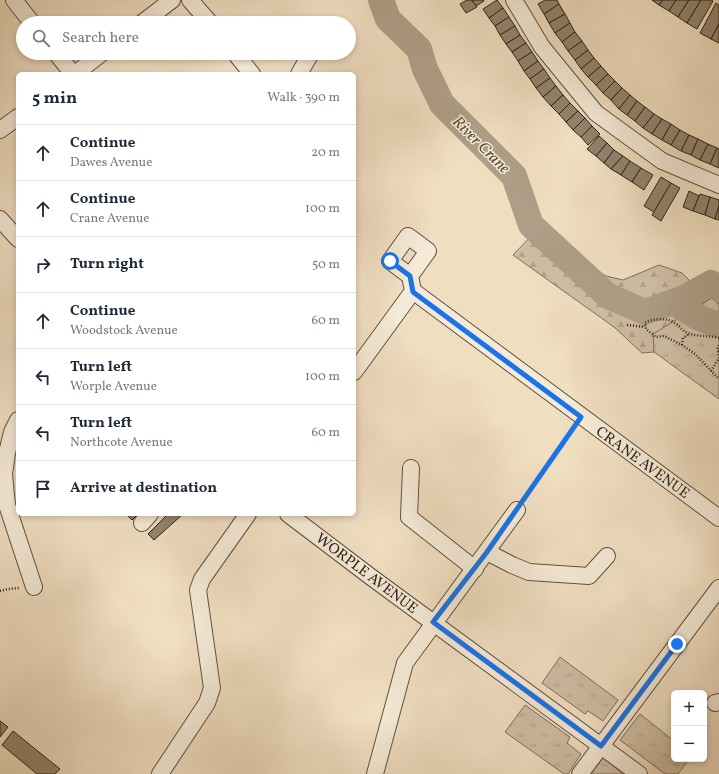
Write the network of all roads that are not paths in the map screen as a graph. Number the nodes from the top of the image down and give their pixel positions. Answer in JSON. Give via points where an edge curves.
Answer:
{"nodes":[{"id":1,"x":14,"y":0,"type":"edge"},
{"id":2,"x":172,"y":0,"type":"edge"},
{"id":3,"x":190,"y":0,"type":"edge"},
{"id":4,"x":514,"y":0,"type":"edge"},
{"id":5,"x":27,"y":16,"type":"edge"},
{"id":6,"x":151,"y":16,"type":"edge"},
{"id":7,"x":204,"y":16,"type":"edge"},
{"id":8,"x":62,"y":60,"type":"edge"},
{"id":9,"x":93,"y":60,"type":"edge"},
{"id":10,"x":241,"y":60,"type":"edge"},
{"id":11,"x":306,"y":60,"type":"edge"},
{"id":12,"x":72,"y":72,"type":"edge"},
{"id":13,"x":77,"y":72,"type":"edge"},
{"id":14,"x":250,"y":72,"type":"edge"},
{"id":15,"x":300,"y":72,"type":"edge"},
{"id":16,"x":16,"y":118,"type":"edge"},
{"id":17,"x":0,"y":130,"type":"edge"},
{"id":18,"x":719,"y":185,"type":"edge"},
{"id":19,"x":0,"y":219,"type":"edge"},
{"id":20,"x":16,"y":237,"type":"edge"},
{"id":21,"x":410,"y":276,"type":"dead end"},
{"id":22,"x":413,"y":292,"type":"junction"},
{"id":23,"x":356,"y":369,"type":"edge"},
{"id":24,"x":16,"y":424,"type":"edge"},
{"id":25,"x":411,"y":468,"type":"dead end"},
{"id":26,"x":517,"y":510,"type":"road end"},
{"id":27,"x":247,"y":516,"type":"edge"},
{"id":28,"x":291,"y":516,"type":"edge"},
{"id":29,"x":719,"y":518,"type":"edge"},
{"id":30,"x":487,"y":552,"type":"junction"},
{"id":31,"x":607,"y":556,"type":"dead end"},
{"id":32,"x":475,"y":569,"type":"junction"},
{"id":33,"x":34,"y":586,"type":"road end"},
{"id":34,"x":719,"y":588,"type":"edge"},
{"id":35,"x":433,"y":622,"type":"junction"},
{"id":36,"x":601,"y":746,"type":"junction"},
{"id":37,"x":160,"y":774,"type":"edge"},
{"id":38,"x":375,"y":774,"type":"edge"},
{"id":39,"x":580,"y":774,"type":"edge"},
{"id":40,"x":639,"y":774,"type":"edge"}],
"edges":[{"from":1,"to":5,"type":"street"},
{"from":2,"to":6,"type":"street"},
{"from":3,"to":7,"type":"street"},
{"from":4,"to":18,"type":"street","via":[[542,47],[596,113],[662,162]]},
{"from":8,"to":12,"type":"street"},
{"from":9,"to":13,"type":"street"},
{"from":10,"to":14,"type":"street"},
{"from":11,"to":15,"type":"street"},
{"from":16,"to":17,"type":"street"},
{"from":19,"to":20,"type":"street"},
{"from":21,"to":22,"type":"street"},
{"from":22,"to":23,"type":"street"},
{"from":22,"to":29,"type":"street","name":"CRANE AVENUE"},
{"from":24,"to":33,"type":"street","via":[[12,432],[4,474],[7,505]]},
{"from":25,"to":32,"type":"street","via":[[409,517]]},
{"from":26,"to":30,"type":"street"},
{"from":27,"to":37,"type":"street","via":[[202,578],[198,590],[212,688],[207,704]]},
{"from":28,"to":35,"type":"street","name":"WORPLE AVENUE"},
{"from":30,"to":31,"type":"street","via":[[529,572],[589,576]]},
{"from":30,"to":32,"type":"street"},
{"from":32,"to":35,"type":"street"},
{"from":34,"to":36,"type":"street"},
{"from":35,"to":36,"type":"street","name":"WORPLE AVENUE"},
{"from":35,"to":38,"type":"street","via":[[405,663]]},
{"from":36,"to":39,"type":"street"},
{"from":36,"to":40,"type":"street","name":"WORPLE AVENUE"}]}
